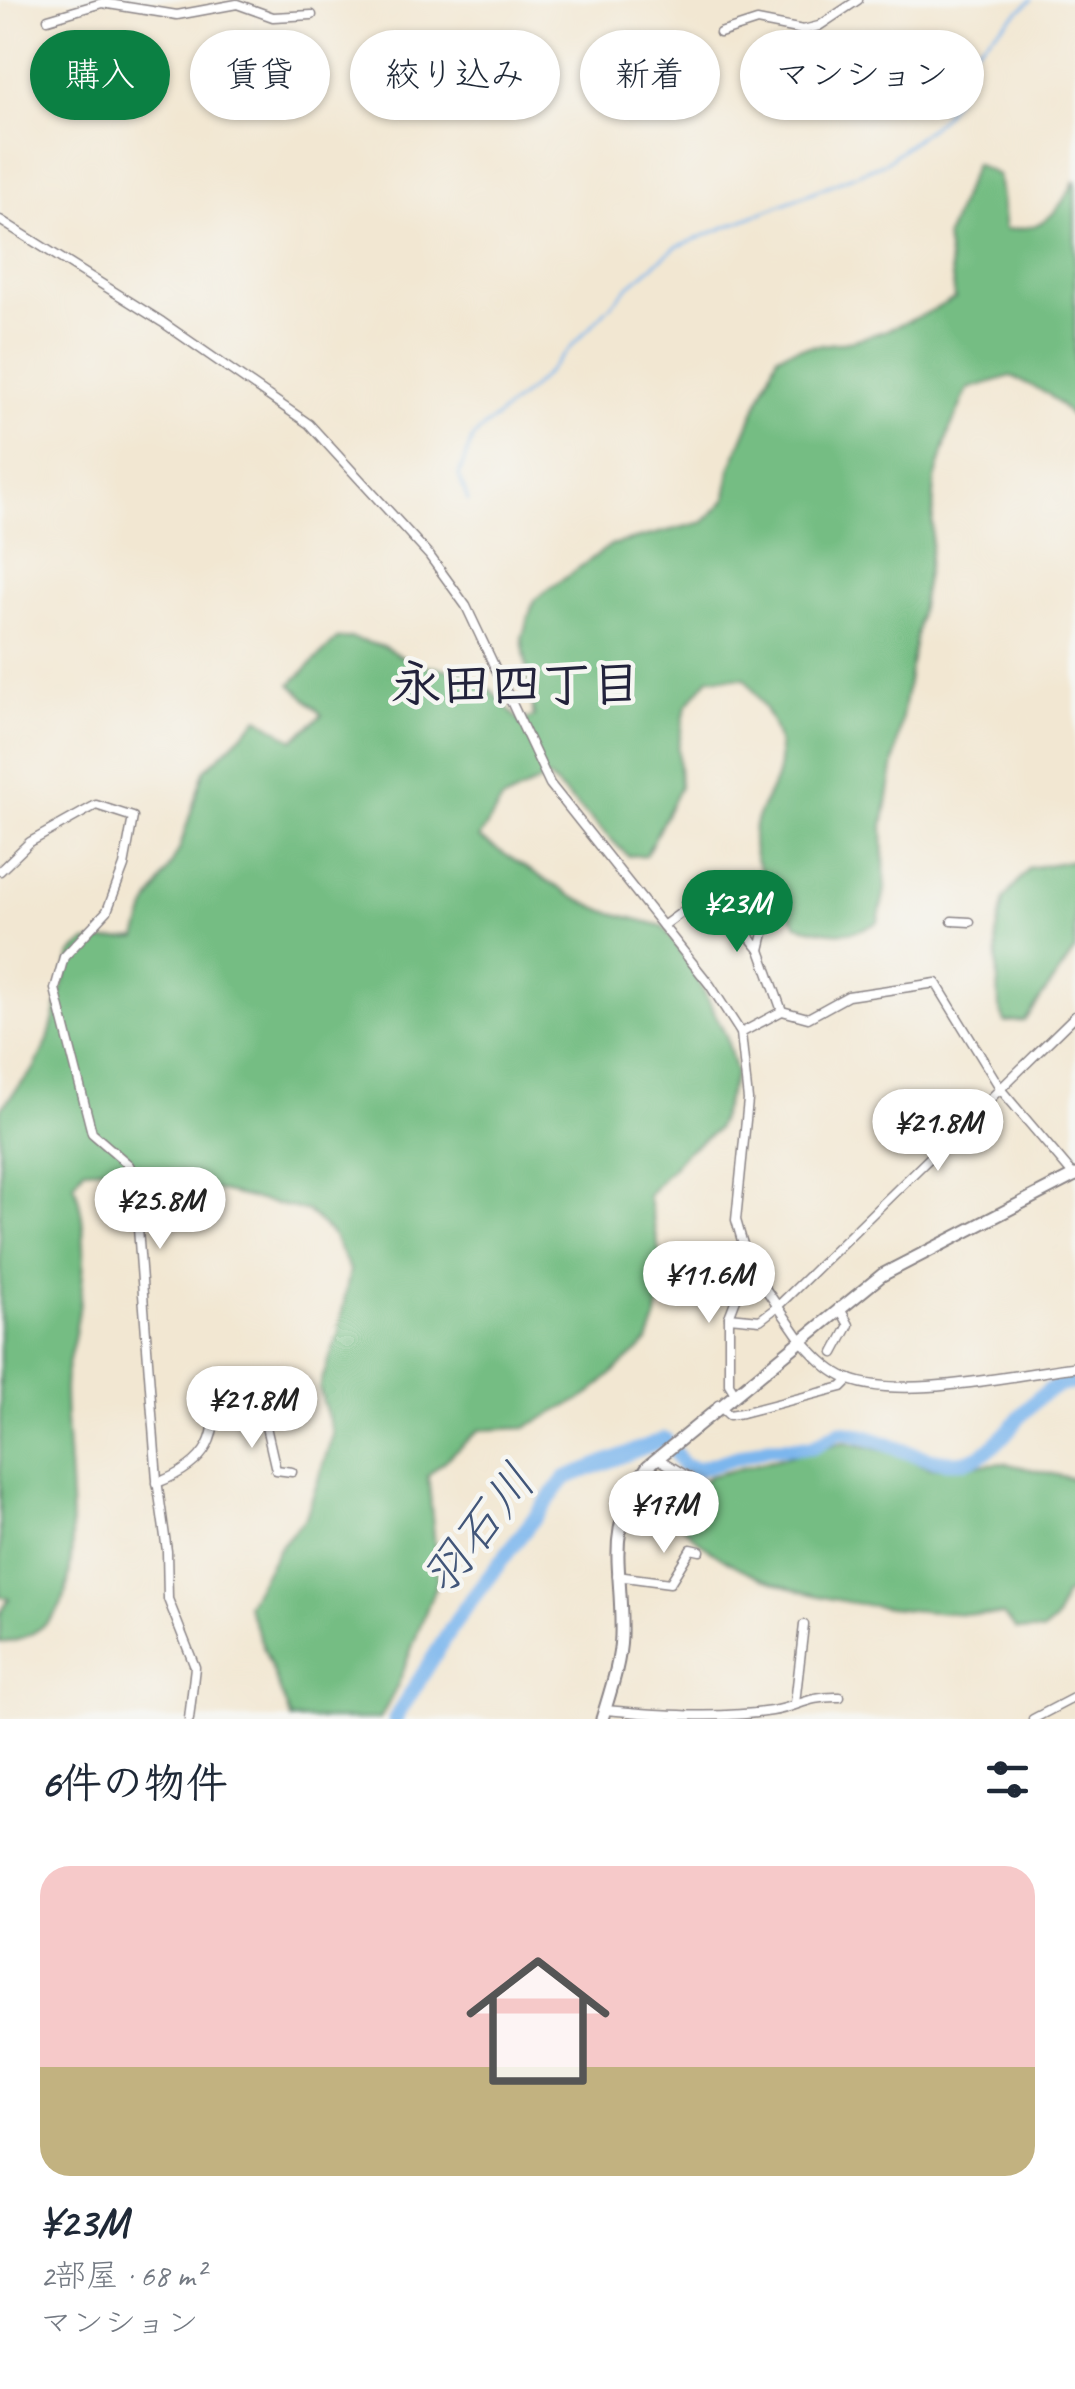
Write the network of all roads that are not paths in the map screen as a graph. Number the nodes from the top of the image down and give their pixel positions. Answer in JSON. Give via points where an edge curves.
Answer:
{"nodes":[{"id":1,"x":858,"y":0,"type":"edge"},
{"id":2,"x":312,"y":16,"type":"dead end"},
{"id":3,"x":48,"y":19,"type":"dead end"},
{"id":4,"x":720,"y":33,"type":"dead end"},
{"id":5,"x":0,"y":220,"type":"edge"},
{"id":6,"x":0,"y":870,"type":"edge"},
{"id":7,"x":722,"y":883,"type":"dead end"},
{"id":8,"x":711,"y":890,"type":"junction"},
{"id":9,"x":952,"y":920,"type":"dead end"},
{"id":10,"x":970,"y":922,"type":"dead end"},
{"id":11,"x":663,"y":926,"type":"junction"},
{"id":12,"x":764,"y":933,"type":"dead end"},
{"id":13,"x":760,"y":950,"type":"junction"},
{"id":14,"x":782,"y":1011,"type":"junction"},
{"id":15,"x":1075,"y":1016,"type":"edge"},
{"id":16,"x":741,"y":1034,"type":"junction"},
{"id":17,"x":1000,"y":1088,"type":"junction"},
{"id":18,"x":1075,"y":1176,"type":"edge"},
{"id":19,"x":749,"y":1265,"type":"junction"},
{"id":20,"x":777,"y":1307,"type":"junction"},
{"id":21,"x":839,"y":1307,"type":"junction"},
{"id":22,"x":728,"y":1317,"type":"junction"},
{"id":23,"x":801,"y":1340,"type":"junction"},
{"id":24,"x":834,"y":1353,"type":"dead end"},
{"id":25,"x":1075,"y":1367,"type":"edge"},
{"id":26,"x":850,"y":1380,"type":"junction"},
{"id":27,"x":734,"y":1392,"type":"junction"},
{"id":28,"x":718,"y":1405,"type":"junction"},
{"id":29,"x":658,"y":1458,"type":"junction"},
{"id":30,"x":292,"y":1472,"type":"dead end"},
{"id":31,"x":690,"y":1478,"type":"dead end"},
{"id":32,"x":157,"y":1484,"type":"junction"},
{"id":33,"x":700,"y":1550,"type":"dead end"},
{"id":34,"x":617,"y":1576,"type":"junction"},
{"id":35,"x":804,"y":1625,"type":"dead end"},
{"id":36,"x":840,"y":1697,"type":"dead end"},
{"id":37,"x":1075,"y":1697,"type":"edge"},
{"id":38,"x":795,"y":1703,"type":"junction"},
{"id":39,"x":604,"y":1715,"type":"edge"},
{"id":40,"x":189,"y":1719,"type":"edge"},
{"id":41,"x":1033,"y":1719,"type":"edge"}],
"edges":[{"from":1,"to":4,"type":"street","via":[[803,30],[757,21]]},
{"from":2,"to":3,"type":"street","via":[[273,17],[237,4],[177,15],[102,3]]},
{"from":5,"to":11,"type":"street","via":[[162,322],[334,448],[466,606],[541,770]]},
{"from":6,"to":32,"type":"street","via":[[30,842],[96,805],[133,817],[107,911],[64,957],[54,988],[92,1132],[134,1175]]},
{"from":7,"to":8,"type":"street"},
{"from":8,"to":11,"type":"street"},
{"from":8,"to":13,"type":"street"},
{"from":9,"to":10,"type":"street"},
{"from":11,"to":16,"type":"street"},
{"from":12,"to":13,"type":"street"},
{"from":13,"to":14,"type":"street"},
{"from":14,"to":16,"type":"street"},
{"from":14,"to":17,"type":"street","via":[[808,1018],[848,996],[936,983]]},
{"from":15,"to":17,"type":"street"},
{"from":16,"to":19,"type":"street","via":[[748,1100],[735,1203]]},
{"from":17,"to":18,"type":"street"},
{"from":17,"to":20,"type":"street"},
{"from":18,"to":21,"type":"highway","via":[[882,1275]]},
{"from":19,"to":20,"type":"street"},
{"from":19,"to":22,"type":"street"},
{"from":20,"to":22,"type":"street","via":[[760,1320]]},
{"from":20,"to":23,"type":"street"},
{"from":21,"to":23,"type":"highway"},
{"from":21,"to":24,"type":"street","via":[[849,1324]]},
{"from":22,"to":27,"type":"street"},
{"from":23,"to":26,"type":"street"},
{"from":23,"to":27,"type":"highway"},
{"from":25,"to":26,"type":"street","via":[[902,1388]]},
{"from":26,"to":28,"type":"street","via":[[842,1388],[728,1416]]},
{"from":27,"to":28,"type":"highway"},
{"from":28,"to":29,"type":"highway"},
{"from":29,"to":31,"type":"street"},
{"from":29,"to":34,"type":"highway","via":[[628,1496]]},
{"from":30,"to":32,"type":"street","via":[[276,1470],[264,1418],[214,1387],[216,1416],[205,1454]]},
{"from":32,"to":40,"type":"street","via":[[168,1599],[195,1667]]},
{"from":33,"to":34,"type":"street","via":[[692,1550],[670,1583]]},
{"from":34,"to":39,"type":"highway","via":[[621,1641]]},
{"from":35,"to":38,"type":"street"},
{"from":36,"to":38,"type":"street"},
{"from":37,"to":41,"type":"street"},
{"from":38,"to":39,"type":"street","via":[[749,1714]]}]}
